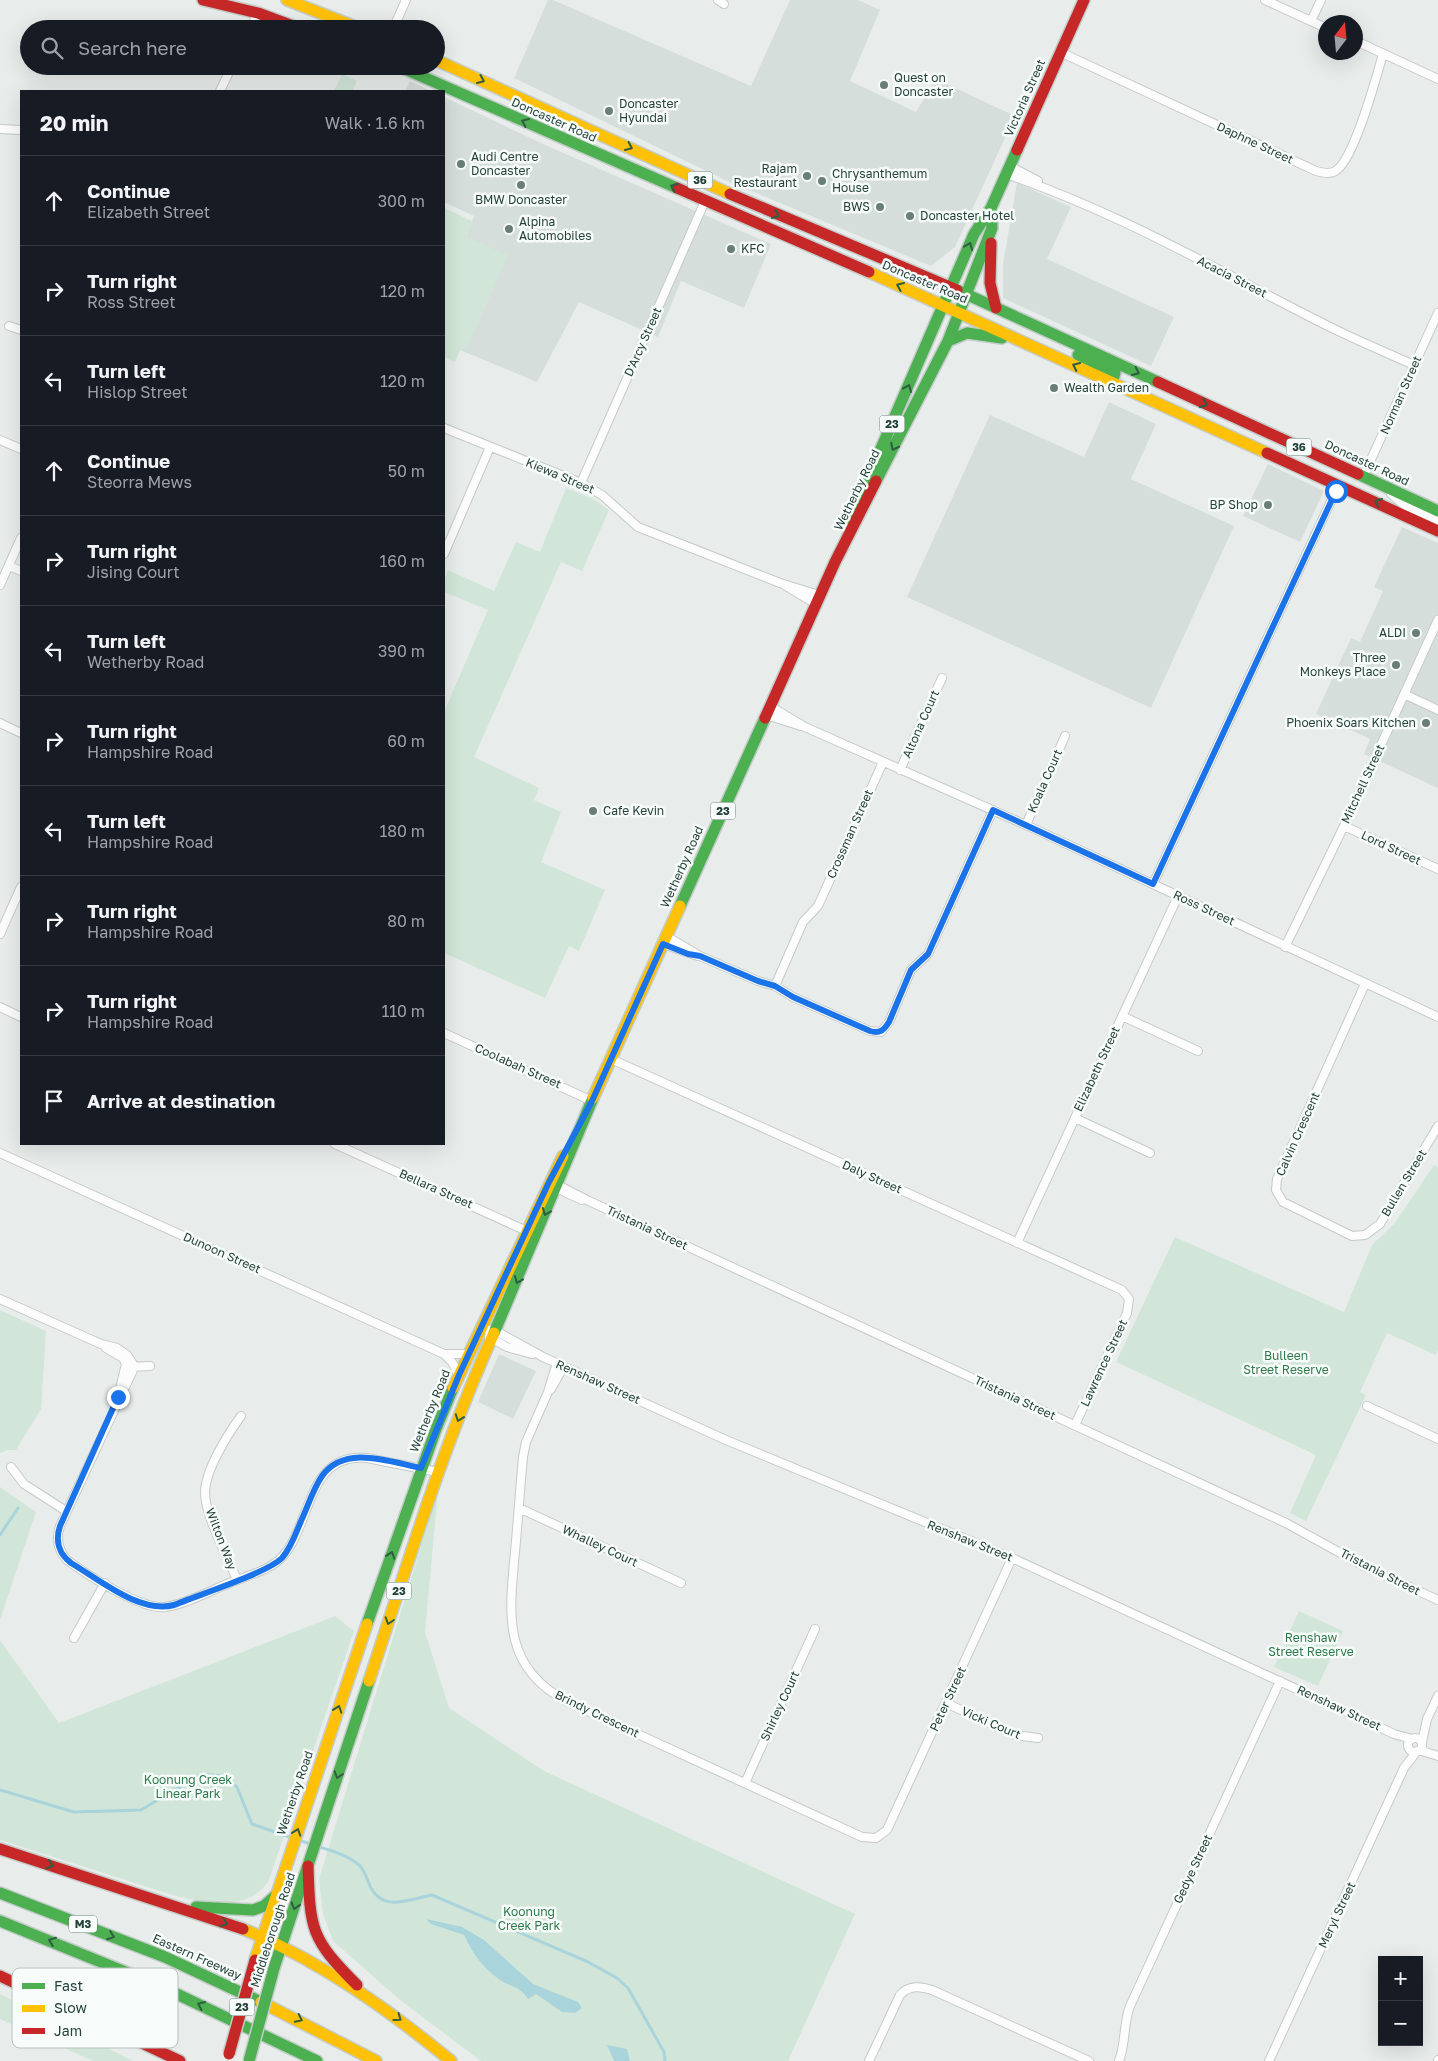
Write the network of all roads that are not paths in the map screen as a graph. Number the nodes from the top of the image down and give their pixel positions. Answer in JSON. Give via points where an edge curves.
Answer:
{"nodes":[{"id":1,"x":203,"y":0,"type":"edge"},
{"id":2,"x":263,"y":0,"type":"edge"},
{"id":3,"x":287,"y":0,"type":"edge"},
{"id":4,"x":406,"y":0,"type":"edge"},
{"id":5,"x":1084,"y":0,"type":"edge"},
{"id":6,"x":1265,"y":0,"type":"edge"},
{"id":7,"x":1321,"y":0,"type":"edge"},
{"id":8,"x":258,"y":12,"type":"junction"},
{"id":9,"x":254,"y":20,"type":"edge"},
{"id":10,"x":278,"y":20,"type":"edge"},
{"id":11,"x":338,"y":20,"type":"edge"},
{"id":12,"x":397,"y":20,"type":"edge"},
{"id":13,"x":1311,"y":21,"type":"junction"},
{"id":14,"x":1318,"y":24,"type":"edge"},
{"id":15,"x":1363,"y":44,"type":"edge"},
{"id":16,"x":1060,"y":52,"type":"junction"},
{"id":17,"x":1383,"y":54,"type":"junction"},
{"id":18,"x":445,"y":64,"type":"edge"},
{"id":19,"x":228,"y":75,"type":"edge"},
{"id":20,"x":418,"y":75,"type":"edge"},
{"id":21,"x":1437,"y":75,"type":"edge"},
{"id":22,"x":499,"y":88,"type":"junction"},
{"id":23,"x":220,"y":90,"type":"edge"},
{"id":24,"x":491,"y":107,"type":"junction"},
{"id":25,"x":0,"y":129,"type":"edge"},
{"id":26,"x":20,"y":130,"type":"edge"},
{"id":27,"x":1008,"y":170,"type":"junction"},
{"id":28,"x":705,"y":201,"type":"junction"},
{"id":29,"x":991,"y":208,"type":"junction"},
{"id":30,"x":793,"y":222,"type":"junction"},
{"id":31,"x":992,"y":228,"type":"junction"},
{"id":32,"x":787,"y":237,"type":"junction"},
{"id":33,"x":952,"y":287,"type":"junction"},
{"id":34,"x":966,"y":294,"type":"junction"},
{"id":35,"x":945,"y":305,"type":"junction"},
{"id":36,"x":996,"y":308,"type":"junction"},
{"id":37,"x":960,"y":312,"type":"junction"},
{"id":38,"x":1438,"y":313,"type":"edge"},
{"id":39,"x":9,"y":326,"type":"dead end"},
{"id":40,"x":20,"y":330,"type":"edge"},
{"id":41,"x":1056,"y":335,"type":"junction"},
{"id":42,"x":948,"y":341,"type":"junction"},
{"id":43,"x":1025,"y":343,"type":"junction"},
{"id":44,"x":1414,"y":365,"type":"junction"},
{"id":45,"x":1112,"y":383,"type":"junction"},
{"id":46,"x":1181,"y":393,"type":"junction"},
{"id":47,"x":445,"y":428,"type":"edge"},
{"id":48,"x":0,"y":440,"type":"edge"},
{"id":49,"x":490,"y":448,"type":"junction"},
{"id":50,"x":1258,"y":448,"type":"junction"},
{"id":51,"x":20,"y":449,"type":"edge"},
{"id":52,"x":1364,"y":476,"type":"junction"},
{"id":53,"x":581,"y":483,"type":"junction"},
{"id":54,"x":1339,"y":484,"type":"junction"},
{"id":55,"x":1380,"y":485,"type":"junction"},
{"id":56,"x":1438,"y":511,"type":"edge"},
{"id":57,"x":1438,"y":520,"type":"edge"},
{"id":58,"x":1438,"y":530,"type":"edge"},
{"id":59,"x":20,"y":540,"type":"edge"},
{"id":60,"x":445,"y":552,"type":"edge"},
{"id":61,"x":834,"y":562,"type":"junction"},
{"id":62,"x":9,"y":566,"type":"junction"},
{"id":63,"x":20,"y":571,"type":"edge"},
{"id":64,"x":0,"y":585,"type":"edge"},
{"id":65,"x":818,"y":600,"type":"junction"},
{"id":66,"x":1438,"y":620,"type":"edge"},
{"id":67,"x":942,"y":678,"type":"dead end"},
{"id":68,"x":1404,"y":694,"type":"junction"},
{"id":69,"x":768,"y":710,"type":"junction"},
{"id":70,"x":1438,"y":710,"type":"edge"},
{"id":71,"x":0,"y":723,"type":"edge"},
{"id":72,"x":20,"y":733,"type":"edge"},
{"id":73,"x":1065,"y":736,"type":"dead end"},
{"id":74,"x":883,"y":762,"type":"junction"},
{"id":75,"x":900,"y":770,"type":"junction"},
{"id":76,"x":993,"y":810,"type":"junction"},
{"id":77,"x":1026,"y":825,"type":"junction"},
{"id":78,"x":1344,"y":826,"type":"junction"},
{"id":79,"x":1438,"y":869,"type":"edge"},
{"id":80,"x":1153,"y":884,"type":"junction"},
{"id":81,"x":20,"y":889,"type":"edge"},
{"id":82,"x":1178,"y":896,"type":"junction"},
{"id":83,"x":0,"y":934,"type":"edge"},
{"id":84,"x":664,"y":940,"type":"junction"},
{"id":85,"x":1286,"y":947,"type":"junction"},
{"id":86,"x":1365,"y":984,"type":"junction"},
{"id":87,"x":775,"y":986,"type":"junction"},
{"id":88,"x":0,"y":1007,"type":"edge"},
{"id":89,"x":20,"y":1016,"type":"edge"},
{"id":90,"x":1122,"y":1016,"type":"junction"},
{"id":91,"x":1438,"y":1017,"type":"edge"},
{"id":92,"x":445,"y":1033,"type":"edge"},
{"id":93,"x":1198,"y":1051,"type":"dead end"},
{"id":94,"x":611,"y":1059,"type":"junction"},
{"id":95,"x":592,"y":1101,"type":"junction"},
{"id":96,"x":1075,"y":1118,"type":"junction"},
{"id":97,"x":1438,"y":1126,"type":"edge"},
{"id":98,"x":337,"y":1145,"type":"edge"},
{"id":99,"x":0,"y":1153,"type":"edge"},
{"id":100,"x":1150,"y":1153,"type":"dead end"},
{"id":101,"x":555,"y":1185,"type":"junction"},
{"id":102,"x":531,"y":1233,"type":"junction"},
{"id":103,"x":1365,"y":1235,"type":"joint"},
{"id":104,"x":1017,"y":1243,"type":"junction"},
{"id":105,"x":0,"y":1299,"type":"edge"},
{"id":106,"x":1128,"y":1299,"type":"joint"},
{"id":107,"x":481,"y":1329,"type":"junction"},
{"id":108,"x":494,"y":1335,"type":"junction"},
{"id":109,"x":444,"y":1354,"type":"junction"},
{"id":110,"x":469,"y":1354,"type":"junction"},
{"id":111,"x":560,"y":1365,"type":"junction"},
{"id":112,"x":150,"y":1366,"type":"dead end"},
{"id":113,"x":130,"y":1367,"type":"junction"},
{"id":114,"x":459,"y":1375,"type":"junction"},
{"id":115,"x":1367,"y":1406,"type":"dead end"},
{"id":116,"x":240,"y":1416,"type":"dead end"},
{"id":117,"x":1075,"y":1426,"type":"junction"},
{"id":118,"x":1438,"y":1438,"type":"edge"},
{"id":119,"x":11,"y":1467,"type":"dead end"},
{"id":120,"x":421,"y":1468,"type":"junction"},
{"id":121,"x":438,"y":1472,"type":"junction"},
{"id":122,"x":519,"y":1508,"type":"junction"},
{"id":123,"x":66,"y":1511,"type":"junction"},
{"id":124,"x":1012,"y":1558,"type":"junction"},
{"id":125,"x":237,"y":1580,"type":"junction"},
{"id":126,"x":105,"y":1583,"type":"junction"},
{"id":127,"x":680,"y":1583,"type":"dead end"},
{"id":128,"x":1438,"y":1600,"type":"edge"},
{"id":129,"x":815,"y":1629,"type":"dead end"},
{"id":130,"x":74,"y":1638,"type":"dead end"},
{"id":131,"x":1280,"y":1681,"type":"junction"},
{"id":132,"x":1438,"y":1696,"type":"edge"},
{"id":133,"x":946,"y":1703,"type":"junction"},
{"id":134,"x":1427,"y":1719,"type":"junction"},
{"id":135,"x":1038,"y":1738,"type":"dead end"},
{"id":136,"x":1411,"y":1742,"type":"junction"},
{"id":137,"x":1420,"y":1747,"type":"junction"},
{"id":138,"x":1438,"y":1754,"type":"edge"},
{"id":139,"x":1404,"y":1768,"type":"junction"},
{"id":140,"x":745,"y":1784,"type":"junction"},
{"id":141,"x":880,"y":1837,"type":"joint"},
{"id":142,"x":0,"y":1849,"type":"edge"},
{"id":143,"x":287,"y":1859,"type":"joint"},
{"id":144,"x":308,"y":1866,"type":"junction"},
{"id":145,"x":0,"y":1893,"type":"edge"},
{"id":146,"x":144,"y":1896,"type":"junction"},
{"id":147,"x":275,"y":1896,"type":"junction"},
{"id":148,"x":0,"y":1921,"type":"edge"},
{"id":149,"x":262,"y":1938,"type":"junction"},
{"id":150,"x":282,"y":1946,"type":"junction"},
{"id":151,"x":117,"y":1968,"type":"edge"},
{"id":152,"x":0,"y":1976,"type":"edge"},
{"id":153,"x":12,"y":1982,"type":"edge"},
{"id":154,"x":178,"y":1995,"type":"edge"},
{"id":155,"x":374,"y":2001,"type":"junction"},
{"id":156,"x":139,"y":2048,"type":"edge"},
{"id":157,"x":151,"y":2048,"type":"edge"},
{"id":158,"x":228,"y":2057,"type":"edge"},
{"id":159,"x":157,"y":2061,"type":"edge"},
{"id":160,"x":180,"y":2061,"type":"edge"},
{"id":161,"x":249,"y":2061,"type":"edge"},
{"id":162,"x":317,"y":2061,"type":"edge"},
{"id":163,"x":376,"y":2061,"type":"edge"},
{"id":164,"x":451,"y":2061,"type":"edge"},
{"id":165,"x":869,"y":2061,"type":"edge"},
{"id":166,"x":1089,"y":2061,"type":"edge"},
{"id":167,"x":1119,"y":2061,"type":"edge"},
{"id":168,"x":1269,"y":2061,"type":"edge"}],
"edges":[{"from":1,"to":8,"type":"main road"},
{"from":2,"to":8,"type":"main road"},
{"from":3,"to":11,"type":"main road"},
{"from":4,"to":12,"type":"street"},
{"from":5,"to":16,"type":"main road","name":"Victoria Street"},
{"from":6,"to":13,"type":"street"},
{"from":7,"to":13,"type":"street"},
{"from":8,"to":9,"type":"street"},
{"from":8,"to":10,"type":"main road"},
{"from":13,"to":14,"type":"street"},
{"from":15,"to":17,"type":"street"},
{"from":16,"to":17,"type":"street","name":"Daphne Street","via":[[1316,171],[1328,173],[1337,170],[1347,154],[1365,114]]},
{"from":16,"to":27,"type":"main road","name":"Victoria Street"},
{"from":17,"to":21,"type":"street"},
{"from":18,"to":22,"type":"main road","name":"Doncaster Road","number":"36","one_way":true},
{"from":19,"to":23,"type":"street"},
{"from":20,"to":24,"type":"main road","name":"Doncaster Road","number":"36"},
{"from":22,"to":24,"type":"main road"},
{"from":22,"to":30,"type":"main road","name":"Doncaster Road","number":"36","one_way":true},
{"from":28,"to":24,"type":"main road","name":"Doncaster Road","number":"36","one_way":true},
{"from":25,"to":26,"type":"street"},
{"from":27,"to":29,"type":"main road","name":"Victoria Street"},
{"from":27,"to":44,"type":"street","name":"Acacia Street","via":[[1136,228],[1330,327]]},
{"from":28,"to":32,"type":"main road","name":"Doncaster Road","number":"36"},
{"from":28,"to":53,"type":"street","name":"D'Arcy Street"},
{"from":29,"to":31,"type":"main road","name":"Victoria Street"},
{"from":33,"to":29,"type":"main road","name":"Victoria Street","one_way":true,"via":[[974,234]]},
{"from":30,"to":32,"type":"main road"},
{"from":30,"to":33,"type":"main road","name":"Doncaster Road","number":"36"},
{"from":31,"to":34,"type":"main road","name":"Victoria Street"},
{"from":31,"to":36,"type":"main road","via":[[990,283]]},
{"from":35,"to":32,"type":"main road","name":"Doncaster Road","number":"36","one_way":true},
{"from":33,"to":34,"type":"main road","name":"Doncaster Road","number":"36"},
{"from":33,"to":35,"type":"main road","name":"Wetherby Road","number":"23"},
{"from":34,"to":36,"type":"main road","name":"Doncaster Road","number":"36"},
{"from":34,"to":37,"type":"main road","name":"Wetherby Road","number":"23"},
{"from":35,"to":37,"type":"main road","name":"Doncaster Road","number":"36"},
{"from":61,"to":35,"type":"main road","name":"Wetherby Road","number":"23","one_way":true,"via":[[860,494]]},
{"from":36,"to":41,"type":"main road","name":"Doncaster Road","number":"36"},
{"from":37,"to":42,"type":"main road","name":"Wetherby Road","number":"23"},
{"from":37,"to":43,"type":"main road","name":"Doncaster Road","number":"36"},
{"from":38,"to":44,"type":"street","name":"Norman Street"},
{"from":39,"to":40,"type":"street"},
{"from":41,"to":45,"type":"main road","via":[[1069,350],[1115,373]]},
{"from":41,"to":46,"type":"main road","name":"Doncaster Road","number":"36","one_way":true},
{"from":42,"to":43,"type":"main road","via":[[965,332],[977,332]]},
{"from":42,"to":61,"type":"main road","name":"Wetherby Road","number":"23","one_way":true},
{"from":45,"to":43,"type":"main road","name":"Doncaster Road","number":"36","one_way":true},
{"from":44,"to":52,"type":"street","name":"Norman Street"},
{"from":45,"to":50,"type":"main road","name":"Doncaster Road","number":"36"},
{"from":46,"to":50,"type":"main road","via":[[1178,400],[1182,406],[1229,427]]},
{"from":46,"to":52,"type":"main road","name":"Doncaster Road","number":"36","one_way":true},
{"from":47,"to":49,"type":"street","name":"Kiewa Street"},
{"from":48,"to":51,"type":"street"},
{"from":49,"to":53,"type":"street","name":"Kiewa Street"},
{"from":49,"to":60,"type":"street"},
{"from":50,"to":54,"type":"main road","name":"Doncaster Road","number":"36"},
{"from":52,"to":55,"type":"main road","name":"Doncaster Road","number":"36"},
{"from":53,"to":65,"type":"street","name":"Kiewa Street","via":[[602,494],[638,526]]},
{"from":58,"to":54,"type":"main road","name":"Doncaster Road","number":"36","one_way":true},
{"from":54,"to":80,"type":"street"},
{"from":55,"to":56,"type":"main road","name":"Doncaster Road","number":"36"},
{"from":55,"to":57,"type":"street","via":[[1404,504]]},
{"from":59,"to":62,"type":"street"},
{"from":61,"to":65,"type":"main road","name":"Wetherby Road","number":"23"},
{"from":62,"to":63,"type":"street"},
{"from":62,"to":64,"type":"street"},
{"from":65,"to":69,"type":"main road","name":"Wetherby Road","number":"23"},
{"from":66,"to":68,"type":"street","name":"Mitchell Street"},
{"from":67,"to":75,"type":"street","name":"Altona Court"},
{"from":68,"to":70,"type":"street"},
{"from":68,"to":78,"type":"street","name":"Mitchell Street"},
{"from":69,"to":74,"type":"street","name":"Ross Street"},
{"from":69,"to":84,"type":"main road","name":"Wetherby Road","number":"23"},
{"from":71,"to":72,"type":"street"},
{"from":73,"to":77,"type":"street","name":"Koala Court"},
{"from":74,"to":75,"type":"street","name":"Ross Street"},
{"from":74,"to":87,"type":"street","name":"Crossman Street","via":[[818,906],[803,922]]},
{"from":75,"to":76,"type":"street","name":"Ross Street"},
{"from":76,"to":77,"type":"street","name":"Ross Street"},
{"from":76,"to":87,"type":"street","via":[[928,954],[911,970],[889,1022],[881,1032],[870,1031]]},
{"from":77,"to":80,"type":"street","name":"Ross Street"},
{"from":78,"to":79,"type":"street","name":"Lord Street"},
{"from":78,"to":85,"type":"street","name":"Mitchell Street"},
{"from":80,"to":82,"type":"street","name":"Ross Street"},
{"from":81,"to":83,"type":"street"},
{"from":82,"to":85,"type":"street","name":"Ross Street"},
{"from":82,"to":90,"type":"street","name":"Elizabeth Street"},
{"from":84,"to":87,"type":"street"},
{"from":84,"to":94,"type":"main road","name":"Wetherby Road","number":"23"},
{"from":85,"to":86,"type":"street","name":"Ross Street"},
{"from":86,"to":91,"type":"street","name":"Ross Street"},
{"from":86,"to":103,"type":"street","name":"Calvin Crescent","via":[[1277,1179],[1276,1190],[1283,1202],[1352,1236]]},
{"from":88,"to":89,"type":"street"},
{"from":90,"to":93,"type":"street"},
{"from":90,"to":96,"type":"street","name":"Elizabeth Street"},
{"from":92,"to":95,"type":"street","name":"Coolabah Street"},
{"from":94,"to":95,"type":"main road","name":"Wetherby Road","number":"23"},
{"from":94,"to":104,"type":"street","name":"Daly Street"},
{"from":95,"to":101,"type":"main road","name":"Wetherby Road","number":"23"},
{"from":96,"to":100,"type":"street"},
{"from":96,"to":104,"type":"street","name":"Elizabeth Street"},
{"from":97,"to":103,"type":"street","name":"Bullen Street","via":[[1380,1224]]},
{"from":98,"to":102,"type":"street","name":"Bellara Street"},
{"from":99,"to":109,"type":"street","name":"Dunoon Street"},
{"from":101,"to":102,"type":"main road","name":"Wetherby Road","number":"23"},
{"from":101,"to":117,"type":"street","name":"Tristania Street"},
{"from":102,"to":107,"type":"main road","name":"Wetherby Road","number":"23"},
{"from":102,"to":108,"type":"main road","name":"Wetherby Road","number":"23","one_way":true},
{"from":104,"to":106,"type":"street","name":"Daly Street","via":[[1116,1287]]},
{"from":105,"to":113,"type":"street","via":[[101,1344],[123,1358]]},
{"from":106,"to":117,"type":"street","name":"Lawrence Street","via":[[1127,1313]]},
{"from":107,"to":108,"type":"street","name":"Renshaw Street"},
{"from":107,"to":110,"type":"main road","name":"Wetherby Road","number":"23"},
{"from":108,"to":111,"type":"street","name":"Renshaw Street"},
{"from":108,"to":121,"type":"main road","name":"Wetherby Road","number":"23","one_way":true,"via":[[476,1372]]},
{"from":109,"to":110,"type":"street","name":"Dunoon Street"},
{"from":109,"to":114,"type":"street","name":"Dunoon Street"},
{"from":110,"to":114,"type":"main road","name":"Wetherby Road","number":"23"},
{"from":111,"to":122,"type":"street","name":"Brindy Crescent","via":[[524,1449]]},
{"from":111,"to":124,"type":"street","name":"Renshaw Street","via":[[726,1440]]},
{"from":112,"to":113,"type":"street"},
{"from":113,"to":123,"type":"street"},
{"from":114,"to":120,"type":"main road","name":"Wetherby Road","number":"23"},
{"from":115,"to":118,"type":"street"},
{"from":116,"to":125,"type":"street","name":"Wilton Way","via":[[212,1468],[205,1491],[208,1508]]},
{"from":117,"to":128,"type":"street","name":"Tristania Street","via":[[1286,1523],[1366,1567]]},
{"from":119,"to":123,"type":"street","via":[[24,1484]]},
{"from":120,"to":121,"type":"street"},
{"from":120,"to":125,"type":"street","via":[[358,1457],[334,1465],[321,1478],[283,1557],[271,1566]]},
{"from":143,"to":120,"type":"main road","name":"Wetherby Road","number":"23","one_way":true},
{"from":121,"to":144,"type":"main road","name":"Wetherby Road","number":"23","one_way":true},
{"from":122,"to":127,"type":"street","name":"Whalley Court"},
{"from":122,"to":140,"type":"street","name":"Brindy Crescent","via":[[510,1611],[515,1644],[531,1674],[544,1687],[568,1702]]},
{"from":123,"to":126,"type":"street","via":[[57,1535],[62,1553],[71,1563]]},
{"from":124,"to":131,"type":"street","name":"Renshaw Street"},
{"from":124,"to":133,"type":"street","name":"Peter Street"},
{"from":125,"to":126,"type":"street","via":[[161,1607],[137,1602]]},
{"from":126,"to":130,"type":"street"},
{"from":129,"to":140,"type":"street","name":"Shirley Court"},
{"from":131,"to":136,"type":"street","name":"Renshaw Street"},
{"from":131,"to":167,"type":"street","name":"Gedye Street","via":[[1130,2006]]},
{"from":132,"to":134,"type":"street"},
{"from":133,"to":135,"type":"street","name":"Vicki Court","via":[[1015,1735]]},
{"from":133,"to":141,"type":"street","name":"Peter Street","via":[[890,1825]]},
{"from":134,"to":136,"type":"street"},
{"from":134,"to":137,"type":"street"},
{"from":136,"to":137,"type":"street","via":[[1418,1739]]},
{"from":136,"to":137,"type":"street","via":[[1413,1751]]},
{"from":136,"to":139,"type":"street","name":"Meryl Street"},
{"from":137,"to":138,"type":"street"},
{"from":137,"to":139,"type":"street","name":"Meryl Street"},
{"from":139,"to":168,"type":"street","name":"Meryl Street"},
{"from":140,"to":141,"type":"street","name":"Brindy Crescent","via":[[862,1837]]},
{"from":142,"to":146,"type":"main road","one_way":true},
{"from":143,"to":147,"type":"main road","name":"Middleborough Road","number":"23"},
{"from":144,"to":150,"type":"main road","name":"Middleborough Road","number":"23","one_way":true},
{"from":144,"to":155,"type":"main road","via":[[311,1920],[315,1932],[332,1959]]},
{"from":145,"to":163,"type":"main road","name":"Eastern Freeway","number":"M3","one_way":true,"via":[[165,1957],[300,2020]]},
{"from":146,"to":147,"type":"main road","via":[[195,1907],[230,1910],[253,1910],[264,1906]]},
{"from":146,"to":149,"type":"main road","one_way":true},
{"from":147,"to":149,"type":"main road","name":"Middleborough Road","number":"23"},
{"from":151,"to":148,"type":"main road","number":"M3","one_way":true},
{"from":149,"to":150,"type":"main road"},
{"from":149,"to":158,"type":"main road","name":"Middleborough Road","number":"23","bridge":true},
{"from":150,"to":155,"type":"main road"},
{"from":150,"to":161,"type":"main road","name":"Middleborough Road","number":"23","bridge":true},
{"from":152,"to":153,"type":"main road"},
{"from":162,"to":154,"type":"main road","number":"M3","one_way":true},
{"from":155,"to":164,"type":"main road","one_way":true},
{"from":156,"to":159,"type":"main road"},
{"from":157,"to":160,"type":"main road"},
{"from":165,"to":166,"type":"street","via":[[900,1995],[919,1987]]}]}
